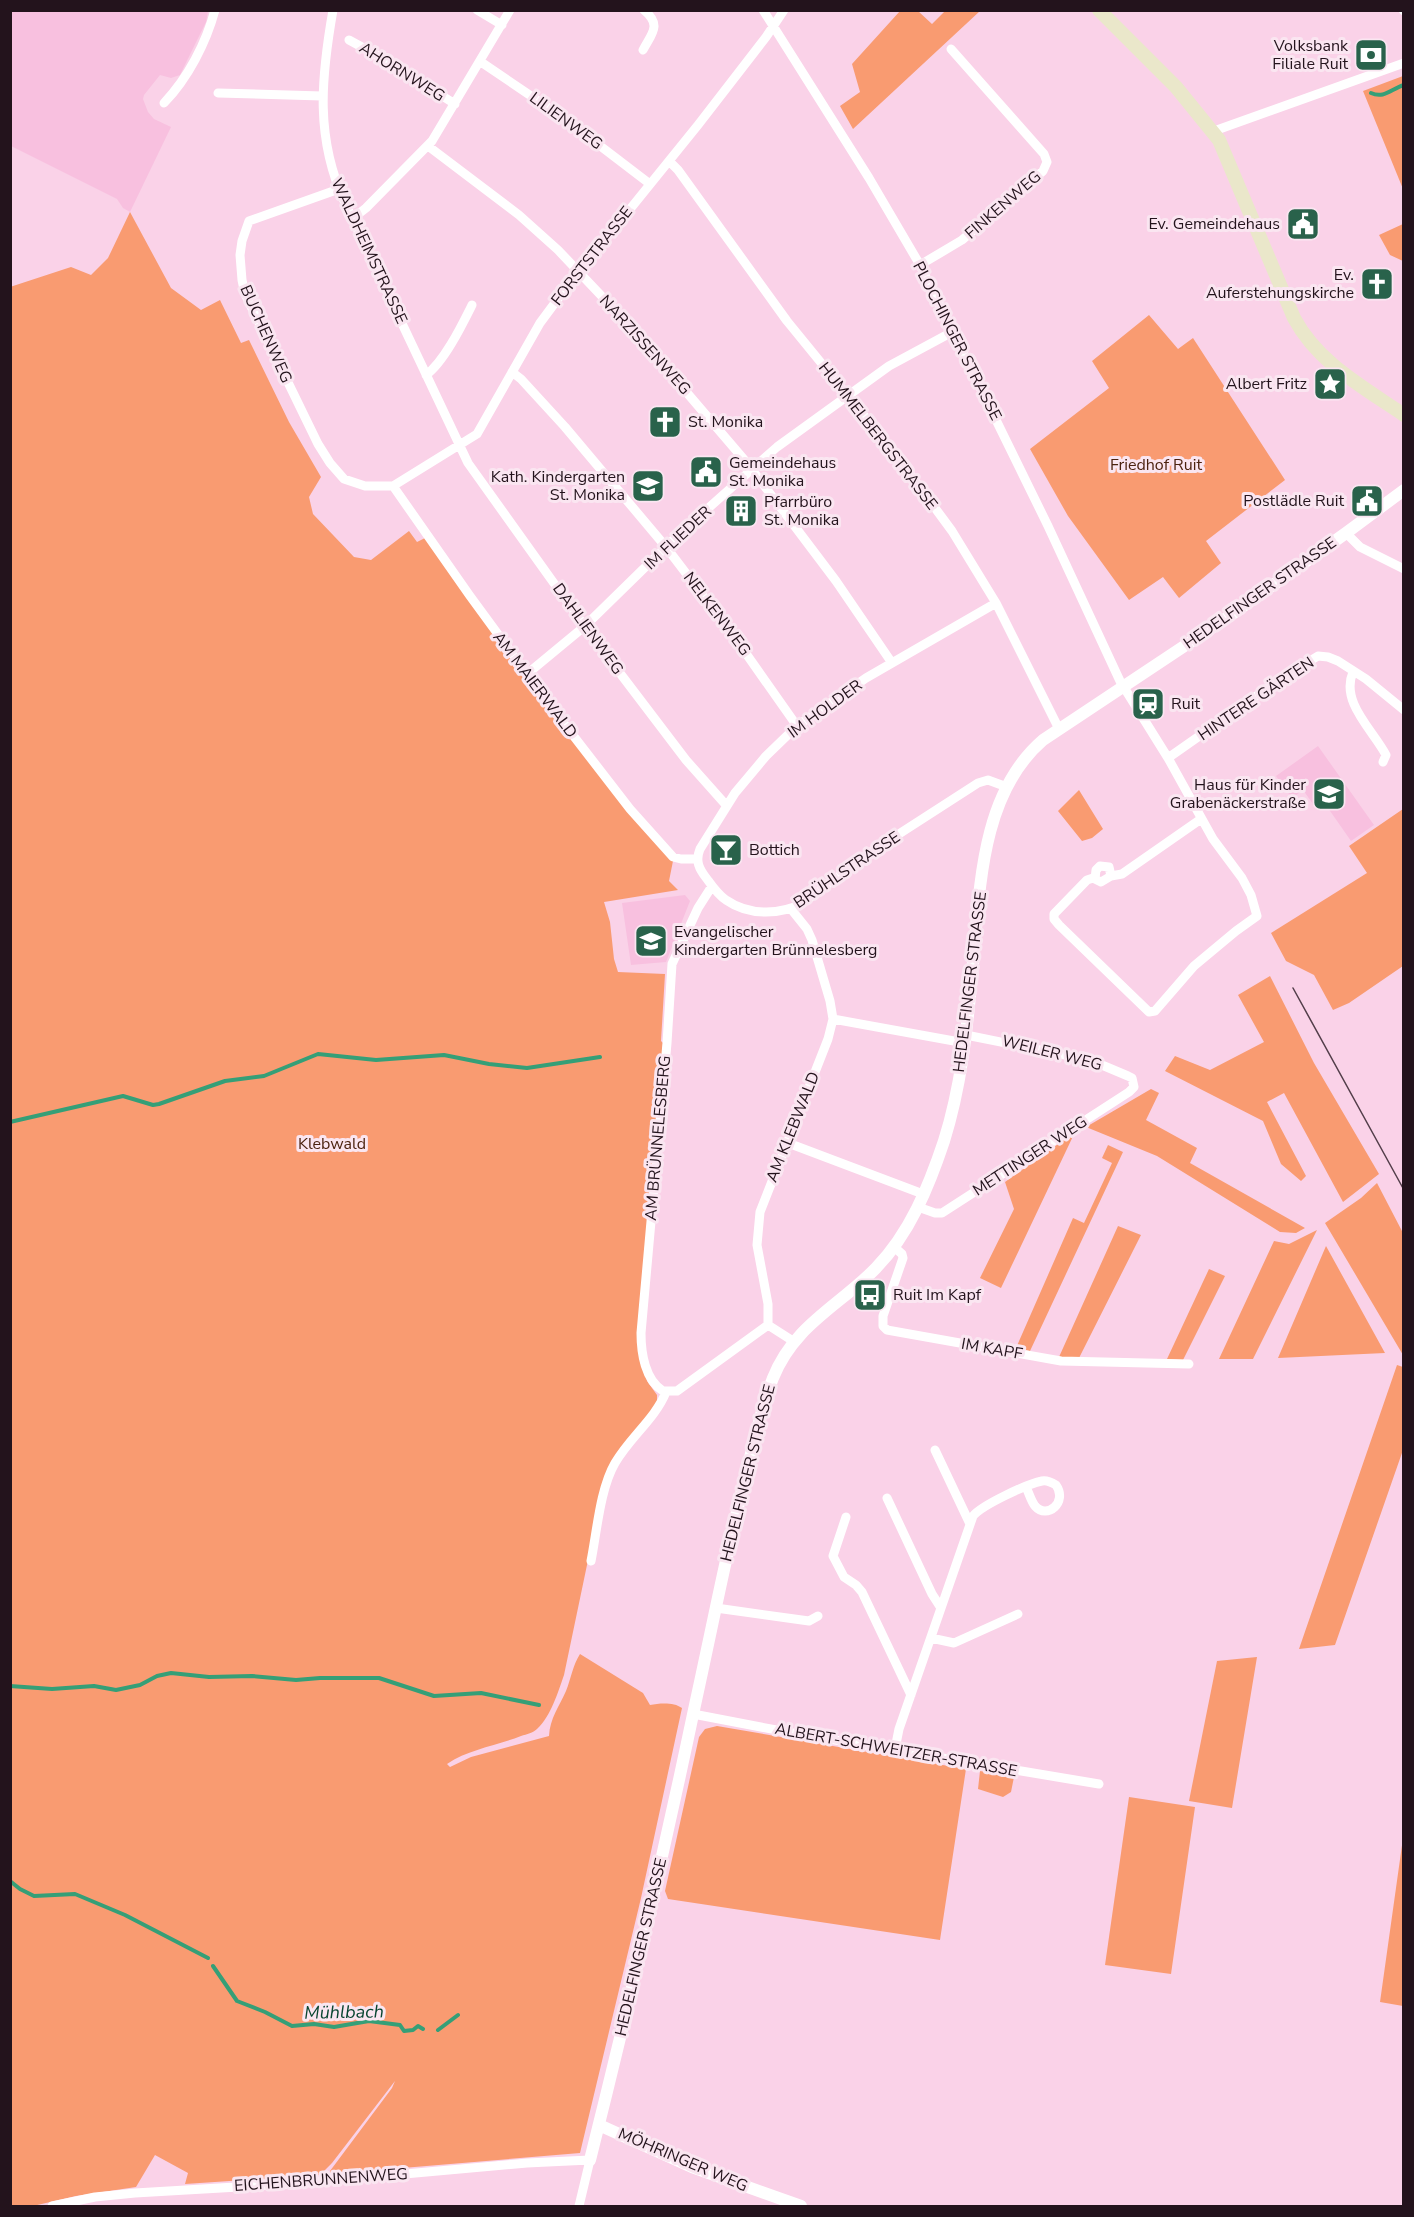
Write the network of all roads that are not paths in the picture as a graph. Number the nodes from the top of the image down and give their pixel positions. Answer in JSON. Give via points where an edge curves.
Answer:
{"nodes":[{"id":1,"x":215,"y":10,"type":"edge"},
{"id":2,"x":333,"y":10,"type":"edge"},
{"id":3,"x":477,"y":10,"type":"edge"},
{"id":4,"x":510,"y":10,"type":"edge"},
{"id":5,"x":644,"y":10,"type":"edge"},
{"id":6,"x":763,"y":10,"type":"edge"},
{"id":7,"x":784,"y":10,"type":"edge"},
{"id":8,"x":1099,"y":10,"type":"edge"},
{"id":9,"x":502,"y":25,"type":"junction"},
{"id":10,"x":772,"y":26,"type":"junction"},
{"id":11,"x":350,"y":40,"type":"dead end"},
{"id":12,"x":951,"y":49,"type":"dead end"},
{"id":13,"x":643,"y":50,"type":"dead end"},
{"id":14,"x":481,"y":62,"type":"junction"},
{"id":15,"x":1404,"y":63,"type":"edge"},
{"id":16,"x":218,"y":93,"type":"dead end"},
{"id":17,"x":322,"y":96,"type":"junction"},
{"id":18,"x":164,"y":103,"type":"dead end"},
{"id":19,"x":455,"y":105,"type":"junction"},
{"id":20,"x":1214,"y":131,"type":"junction"},
{"id":21,"x":428,"y":146,"type":"junction"},
{"id":22,"x":669,"y":161,"type":"junction"},
{"id":23,"x":650,"y":184,"type":"junction"},
{"id":24,"x":339,"y":189,"type":"junction"},
{"id":25,"x":352,"y":219,"type":"junction"},
{"id":26,"x":920,"y":265,"type":"junction"},
{"id":27,"x":578,"y":271,"type":"junction"},
{"id":28,"x":472,"y":305,"type":"dead end"},
{"id":29,"x":954,"y":331,"type":"junction"},
{"id":30,"x":512,"y":372,"type":"junction"},
{"id":31,"x":426,"y":375,"type":"junction"},
{"id":32,"x":846,"y":395,"type":"junction"},
{"id":33,"x":1404,"y":415,"type":"edge"},
{"id":34,"x":459,"y":445,"type":"junction"},
{"id":35,"x":751,"y":469,"type":"junction"},
{"id":36,"x":393,"y":486,"type":"junction"},
{"id":37,"x":1404,"y":490,"type":"edge"},
{"id":38,"x":1346,"y":534,"type":"junction"},
{"id":39,"x":666,"y":547,"type":"junction"},
{"id":40,"x":1404,"y":569,"type":"edge"},
{"id":41,"x":996,"y":603,"type":"junction"},
{"id":42,"x":585,"y":626,"type":"junction"},
{"id":43,"x":892,"y":663,"type":"junction"},
{"id":44,"x":1353,"y":672,"type":"junction"},
{"id":45,"x":526,"y":674,"type":"junction"},
{"id":46,"x":1123,"y":687,"type":"junction"},
{"id":47,"x":1404,"y":710,"type":"edge"},
{"id":48,"x":797,"y":726,"type":"junction"},
{"id":49,"x":1059,"y":729,"type":"junction"},
{"id":50,"x":1168,"y":758,"type":"junction"},
{"id":51,"x":1383,"y":762,"type":"dead end"},
{"id":52,"x":1007,"y":787,"type":"junction"},
{"id":53,"x":726,"y":805,"type":"junction"},
{"id":54,"x":1201,"y":819,"type":"junction"},
{"id":55,"x":697,"y":859,"type":"junction"},
{"id":56,"x":712,"y":886,"type":"junction"},
{"id":57,"x":791,"y":909,"type":"junction"},
{"id":58,"x":833,"y":1019,"type":"junction"},
{"id":59,"x":965,"y":1039,"type":"junction"},
{"id":60,"x":1133,"y":1082,"type":"joint"},
{"id":61,"x":788,"y":1143,"type":"junction"},
{"id":62,"x":923,"y":1194,"type":"junction"},
{"id":63,"x":918,"y":1207,"type":"junction"},
{"id":64,"x":894,"y":1247,"type":"junction"},
{"id":65,"x":768,"y":1326,"type":"junction"},
{"id":66,"x":793,"y":1341,"type":"junction"},
{"id":67,"x":1189,"y":1364,"type":"dead end"},
{"id":68,"x":666,"y":1392,"type":"junction"},
{"id":69,"x":935,"y":1450,"type":"dead end"},
{"id":70,"x":1026,"y":1487,"type":"dead end"},
{"id":71,"x":887,"y":1498,"type":"dead end"},
{"id":72,"x":846,"y":1517,"type":"dead end"},
{"id":73,"x":970,"y":1524,"type":"junction"},
{"id":74,"x":591,"y":1561,"type":"dead end"},
{"id":75,"x":716,"y":1608,"type":"junction"},
{"id":76,"x":941,"y":1608,"type":"junction"},
{"id":77,"x":1018,"y":1614,"type":"dead end"},
{"id":78,"x":818,"y":1616,"type":"dead end"},
{"id":79,"x":931,"y":1638,"type":"junction"},
{"id":80,"x":911,"y":1695,"type":"junction"},
{"id":81,"x":693,"y":1714,"type":"junction"},
{"id":82,"x":894,"y":1749,"type":"junction"},
{"id":83,"x":1099,"y":1784,"type":"dead end"},
{"id":84,"x":599,"y":2125,"type":"junction"},
{"id":85,"x":590,"y":2160,"type":"junction"},
{"id":86,"x":52,"y":2206,"type":"edge"},
{"id":87,"x":579,"y":2206,"type":"edge"},
{"id":88,"x":801,"y":2206,"type":"edge"}],
"edges":[{"from":1,"to":18,"type":"street","via":[[184,79]]},
{"from":2,"to":17,"type":"street","name":"WALDHEIMSTRASSE"},
{"from":3,"to":9,"type":"street"},
{"from":4,"to":9,"type":"street"},
{"from":5,"to":13,"type":"street","via":[[655,25]]},
{"from":6,"to":10,"type":"street","name":"PLOCHINGER STRASSE"},
{"from":7,"to":10,"type":"street","name":"FORSTSTRASSE"},
{"from":8,"to":20,"type":"main road","via":[[1171,81]]},
{"from":9,"to":14,"type":"street"},
{"from":10,"to":22,"type":"street","name":"FORSTSTRASSE"},
{"from":10,"to":26,"type":"street","name":"PLOCHINGER STRASSE"},
{"from":11,"to":19,"type":"street","name":"AHORNWEG"},
{"from":12,"to":26,"type":"street","name":"FINKENWEG","via":[[1047,162],[1043,171],[962,240]]},
{"from":14,"to":19,"type":"street"},
{"from":14,"to":23,"type":"street","name":"LILIENWEG"},
{"from":15,"to":20,"type":"street"},
{"from":16,"to":17,"type":"street"},
{"from":17,"to":24,"type":"street","name":"WALDHEIMSTRASSE","via":[[325,141]]},
{"from":19,"to":21,"type":"street"},
{"from":20,"to":33,"type":"main road","via":[[1306,338],[1329,363]]},
{"from":21,"to":25,"type":"street"},
{"from":21,"to":27,"type":"street","name":"NARZISSENWEG","via":[[519,215]]},
{"from":22,"to":23,"type":"street","name":"FORSTSTRASSE"},
{"from":22,"to":32,"type":"street","name":"HUMMELBERGSTRASSE"},
{"from":23,"to":27,"type":"street","name":"FORSTSTRASSE"},
{"from":24,"to":25,"type":"street","name":"WALDHEIMSTRASSE"},
{"from":24,"to":36,"type":"street","name":"BUCHENWEG","via":[[249,221],[241,249],[242,280],[249,303],[311,432],[330,463],[340,476],[354,484]]},
{"from":25,"to":31,"type":"street","name":"WALDHEIMSTRASSE"},
{"from":26,"to":29,"type":"street","name":"PLOCHINGER STRASSE"},
{"from":27,"to":30,"type":"street","name":"FORSTSTRASSE","via":[[540,323]]},
{"from":27,"to":35,"type":"street","name":"NARZISSENWEG"},
{"from":28,"to":31,"type":"street","via":[[437,364]]},
{"from":29,"to":32,"type":"street","name":"IM FLIEDER","via":[[889,366]]},
{"from":29,"to":46,"type":"street","name":"PLOCHINGER STRASSE"},
{"from":30,"to":34,"type":"street","name":"FORSTSTRASSE","via":[[480,430]]},
{"from":30,"to":39,"type":"street","name":"NELKENWEG","via":[[565,427]]},
{"from":31,"to":34,"type":"street","name":"WALDHEIMSTRASSE"},
{"from":32,"to":35,"type":"street","name":"IM FLIEDER"},
{"from":32,"to":41,"type":"street","name":"HUMMELBERGSTRASSE","via":[[952,531]]},
{"from":34,"to":36,"type":"street","name":"FORSTSTRASSE"},
{"from":34,"to":42,"type":"street","name":"DAHLIENWEG","via":[[475,474]]},
{"from":35,"to":39,"type":"street","name":"IM FLIEDER"},
{"from":35,"to":43,"type":"street","name":"NARZISSENWEG"},
{"from":36,"to":45,"type":"street","name":"AM MAIERWALD"},
{"from":37,"to":38,"type":"street","name":"HEDELFINGER STRASSE"},
{"from":38,"to":40,"type":"street","via":[[1360,547]]},
{"from":38,"to":46,"type":"street","name":"HEDELFINGER STRASSE"},
{"from":39,"to":42,"type":"street","name":"IM FLIEDER"},
{"from":39,"to":48,"type":"street","name":"NELKENWEG"},
{"from":41,"to":43,"type":"street","name":"IM HOLDER"},
{"from":41,"to":49,"type":"street","name":"HUMMELBERGSTRASSE"},
{"from":42,"to":45,"type":"street","name":"IM FLIEDER"},
{"from":42,"to":53,"type":"street","name":"DAHLIENWEG","via":[[686,760]]},
{"from":43,"to":48,"type":"street","name":"IM HOLDER"},
{"from":44,"to":47,"type":"street","name":"HINTERE GÄRTEN"},
{"from":44,"to":50,"type":"street","name":"HINTERE GÄRTEN","via":[[1328,657],[1314,658]]},
{"from":44,"to":51,"type":"street","via":[[1350,683],[1354,704],[1386,754]]},
{"from":45,"to":55,"type":"street","name":"AM MAIERWALD","via":[[652,835],[675,858]]},
{"from":46,"to":49,"type":"street","name":"HEDELFINGER STRASSE"},
{"from":46,"to":50,"type":"street","name":"PLOCHINGER STRASSE"},
{"from":48,"to":53,"type":"street","name":"IM HOLDER","via":[[766,756]]},
{"from":49,"to":52,"type":"street","name":"HEDELFINGER STRASSE","via":[[1026,755]]},
{"from":50,"to":54,"type":"street","name":"PLOCHINGER STRASSE"},
{"from":52,"to":57,"type":"street","name":"BRÜHLSTRASSE","via":[[988,780],[978,783]]},
{"from":52,"to":59,"type":"street","name":"HEDELFINGER STRASSE","via":[[986,855]]},
{"from":53,"to":55,"type":"street","name":"IM HOLDER"},
{"from":54,"to":54,"type":"street","name":"PLOCHINGER STRASSE","via":[[1122,874],[1111,876],[1109,867],[1100,866],[1095,870],[1095,879],[1087,879],[1055,912],[1054,919],[1149,1012],[1155,1011],[1201,960],[1257,916],[1242,878]]},
{"from":55,"to":56,"type":"street","name":"BRÜHLSTRASSE","via":[[700,871]]},
{"from":56,"to":57,"type":"street","name":"BRÜHLSTRASSE","via":[[728,902],[745,908],[775,912]]},
{"from":56,"to":68,"type":"street","name":"AM BRÜNNELESBERG","via":[[672,964],[641,1337],[651,1378]]},
{"from":57,"to":58,"type":"street","name":"AM KLEBWALD","via":[[813,940]]},
{"from":58,"to":59,"type":"street","name":"WEILER WEG"},
{"from":58,"to":61,"type":"street","name":"AM KLEBWALD"},
{"from":59,"to":60,"type":"street","name":"WEILER WEG","via":[[1090,1060],[1128,1076]]},
{"from":59,"to":62,"type":"street","name":"HEDELFINGER STRASSE","via":[[945,1137]]},
{"from":60,"to":63,"type":"street","name":"METTINGER WEG","via":[[1129,1092],[947,1209],[938,1214]]},
{"from":61,"to":62,"type":"street"},
{"from":61,"to":65,"type":"street","name":"AM KLEBWALD","via":[[758,1224],[757,1250],[768,1304]]},
{"from":62,"to":63,"type":"street","name":"HEDELFINGER STRASSE"},
{"from":63,"to":64,"type":"street","name":"HEDELFINGER STRASSE"},
{"from":64,"to":66,"type":"street","name":"HEDELFINGER STRASSE","via":[[870,1274]]},
{"from":64,"to":67,"type":"street","name":"IM KAPF","via":[[903,1258],[883,1316],[882,1324],[887,1330],[1061,1361]]},
{"from":65,"to":66,"type":"street"},
{"from":65,"to":68,"type":"street","via":[[679,1390]]},
{"from":66,"to":75,"type":"street","name":"HEDELFINGER STRASSE","via":[[768,1390]]},
{"from":68,"to":74,"type":"street","via":[[659,1408],[612,1469]]},
{"from":69,"to":73,"type":"street"},
{"from":70,"to":73,"type":"street","via":[[981,1508]]},
{"from":71,"to":76,"type":"street"},
{"from":72,"to":80,"type":"street","via":[[833,1556],[844,1577],[862,1592]]},
{"from":73,"to":76,"type":"street"},
{"from":75,"to":78,"type":"street","via":[[806,1621]]},
{"from":75,"to":81,"type":"street","name":"HEDELFINGER STRASSE"},
{"from":76,"to":79,"type":"street"},
{"from":77,"to":79,"type":"street","via":[[954,1643]]},
{"from":79,"to":80,"type":"street"},
{"from":80,"to":82,"type":"street"},
{"from":81,"to":82,"type":"street","name":"ALBERT-SCHWEITZER-STRASSE"},
{"from":81,"to":84,"type":"street","name":"HEDELFINGER STRASSE"},
{"from":82,"to":83,"type":"street","name":"ALBERT-SCHWEITZER-STRASSE"},
{"from":84,"to":85,"type":"street","name":"HEDELFINGER STRASSE"},
{"from":84,"to":88,"type":"street","name":"MÖHRINGER WEG","via":[[692,2167]]},
{"from":85,"to":86,"type":"street","name":"EICHENBRUNNENWEG","via":[[135,2193]]},
{"from":85,"to":87,"type":"street","name":"HEDELFINGER STRASSE"}]}
